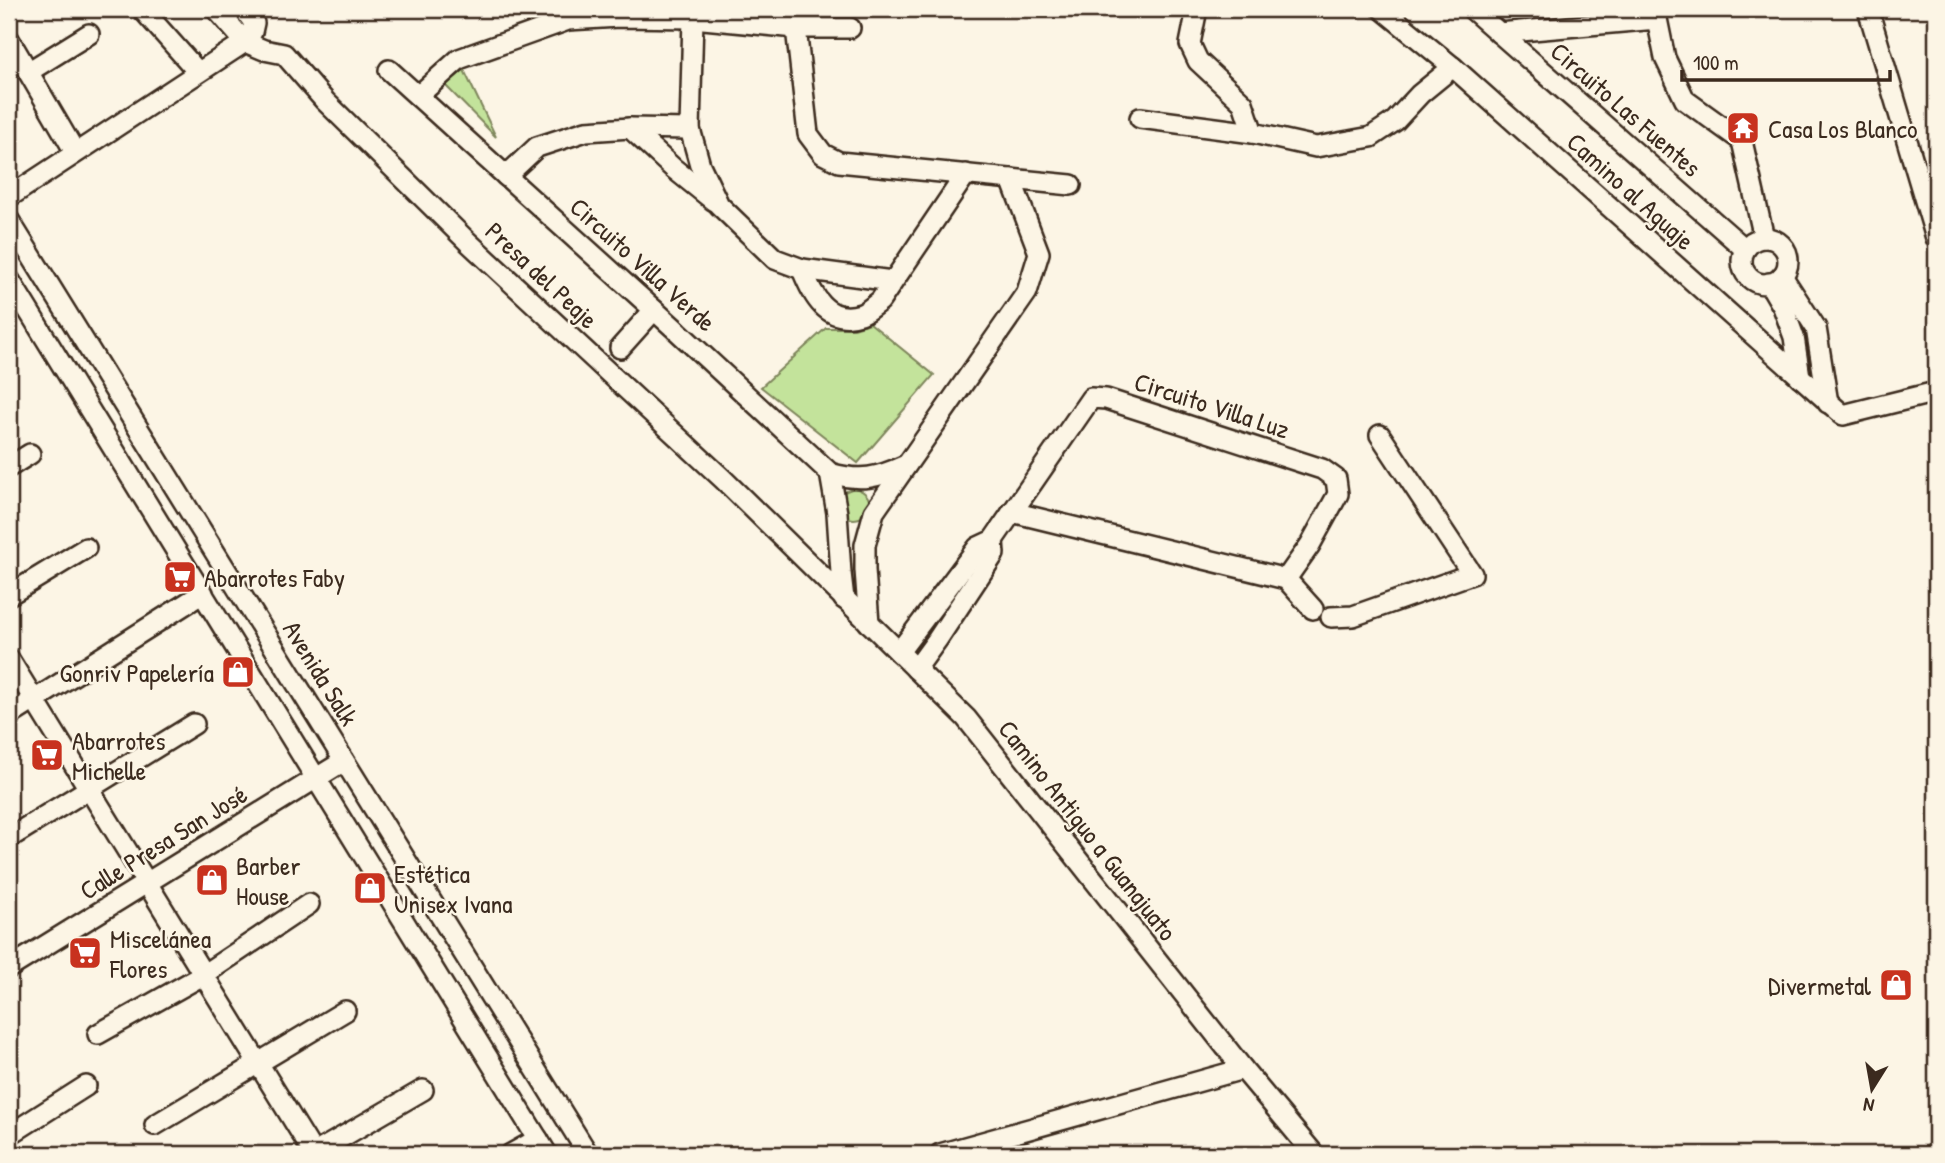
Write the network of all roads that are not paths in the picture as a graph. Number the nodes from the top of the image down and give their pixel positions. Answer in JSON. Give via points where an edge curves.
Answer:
{"nodes":[{"id":1,"x":142,"y":9,"type":"edge"},
{"id":2,"x":216,"y":9,"type":"edge"},
{"id":3,"x":244,"y":9,"type":"edge"},
{"id":4,"x":1197,"y":9,"type":"edge"},
{"id":5,"x":1382,"y":9,"type":"edge"},
{"id":6,"x":1472,"y":9,"type":"edge"},
{"id":7,"x":1868,"y":9,"type":"edge"},
{"id":8,"x":694,"y":13,"type":"edge"},
{"id":9,"x":1656,"y":14,"type":"edge"},
{"id":10,"x":570,"y":15,"type":"edge"},
{"id":11,"x":850,"y":27,"type":"dead end"},
{"id":12,"x":796,"y":28,"type":"junction"},
{"id":13,"x":1499,"y":33,"type":"junction"},
{"id":14,"x":89,"y":34,"type":"dead end"},
{"id":15,"x":9,"y":38,"type":"edge"},
{"id":16,"x":245,"y":42,"type":"junction"},
{"id":17,"x":1453,"y":67,"type":"junction"},
{"id":18,"x":389,"y":70,"type":"dead end"},
{"id":19,"x":28,"y":72,"type":"junction"},
{"id":20,"x":198,"y":72,"type":"junction"},
{"id":21,"x":418,"y":96,"type":"junction"},
{"id":22,"x":1140,"y":118,"type":"dead end"},
{"id":23,"x":631,"y":128,"type":"junction"},
{"id":24,"x":690,"y":129,"type":"junction"},
{"id":25,"x":1253,"y":133,"type":"junction"},
{"id":26,"x":75,"y":152,"type":"junction"},
{"id":27,"x":965,"y":174,"type":"junction"},
{"id":28,"x":506,"y":176,"type":"junction"},
{"id":29,"x":1012,"y":179,"type":"junction"},
{"id":30,"x":1071,"y":185,"type":"dead end"},
{"id":31,"x":9,"y":197,"type":"edge"},
{"id":32,"x":719,"y":205,"type":"junction"},
{"id":33,"x":9,"y":220,"type":"edge"},
{"id":34,"x":1764,"y":238,"type":"junction"},
{"id":35,"x":1936,"y":239,"type":"edge"},
{"id":36,"x":1745,"y":249,"type":"junction"},
{"id":37,"x":802,"y":269,"type":"junction"},
{"id":38,"x":9,"y":279,"type":"edge"},
{"id":39,"x":1776,"y":280,"type":"junction"},
{"id":40,"x":892,"y":281,"type":"junction"},
{"id":41,"x":654,"y":310,"type":"junction"},
{"id":42,"x":1816,"y":328,"type":"junction"},
{"id":43,"x":1794,"y":337,"type":"junction"},
{"id":44,"x":620,"y":348,"type":"dead end"},
{"id":45,"x":1800,"y":377,"type":"junction"},
{"id":46,"x":1936,"y":392,"type":"edge"},
{"id":47,"x":1836,"y":409,"type":"junction"},
{"id":48,"x":1380,"y":436,"type":"dead end"},
{"id":49,"x":30,"y":454,"type":"dead end"},
{"id":50,"x":906,"y":465,"type":"junction"},
{"id":51,"x":9,"y":467,"type":"edge"},
{"id":52,"x":830,"y":473,"type":"junction"},
{"id":53,"x":855,"y":479,"type":"junction"},
{"id":54,"x":874,"y":512,"type":"junction"},
{"id":55,"x":1012,"y":512,"type":"junction"},
{"id":56,"x":993,"y":541,"type":"junction"},
{"id":57,"x":86,"y":548,"type":"dead end"},
{"id":58,"x":801,"y":556,"type":"joint"},
{"id":59,"x":865,"y":570,"type":"junction"},
{"id":60,"x":841,"y":572,"type":"junction"},
{"id":61,"x":1286,"y":579,"type":"junction"},
{"id":62,"x":203,"y":593,"type":"junction"},
{"id":63,"x":9,"y":595,"type":"edge"},
{"id":64,"x":844,"y":599,"type":"junction"},
{"id":65,"x":1313,"y":609,"type":"dead end"},
{"id":66,"x":1331,"y":617,"type":"dead end"},
{"id":67,"x":869,"y":623,"type":"junction"},
{"id":68,"x":899,"y":652,"type":"junction"},
{"id":69,"x":9,"y":659,"type":"edge"},
{"id":70,"x":916,"y":669,"type":"junction"},
{"id":71,"x":34,"y":700,"type":"junction"},
{"id":72,"x":9,"y":716,"type":"edge"},
{"id":73,"x":194,"y":724,"type":"dead end"},
{"id":74,"x":344,"y":761,"type":"junction"},
{"id":75,"x":316,"y":779,"type":"junction"},
{"id":76,"x":89,"y":789,"type":"junction"},
{"id":77,"x":9,"y":838,"type":"edge"},
{"id":78,"x":146,"y":883,"type":"junction"},
{"id":79,"x":309,"y":904,"type":"dead end"},
{"id":80,"x":9,"y":968,"type":"edge"},
{"id":81,"x":203,"y":975,"type":"junction"},
{"id":82,"x":345,"y":1011,"type":"dead end"},
{"id":83,"x":98,"y":1034,"type":"dead end"},
{"id":84,"x":258,"y":1064,"type":"junction"},
{"id":85,"x":1243,"y":1069,"type":"junction"},
{"id":86,"x":86,"y":1087,"type":"dead end"},
{"id":87,"x":423,"y":1090,"type":"dead end"},
{"id":88,"x":155,"y":1125,"type":"dead end"},
{"id":89,"x":9,"y":1135,"type":"edge"},
{"id":90,"x":542,"y":1147,"type":"edge"},
{"id":91,"x":313,"y":1154,"type":"edge"},
{"id":92,"x":512,"y":1154,"type":"edge"},
{"id":93,"x":588,"y":1154,"type":"edge"},
{"id":94,"x":940,"y":1154,"type":"edge"},
{"id":95,"x":1314,"y":1154,"type":"edge"}],
"edges":[{"from":1,"to":20,"type":"street"},
{"from":2,"to":16,"type":"street"},
{"from":3,"to":16,"type":"street","via":[[254,23]]},
{"from":4,"to":25,"type":"street","via":[[1189,44],[1198,61],[1243,103]]},
{"from":5,"to":17,"type":"street","name":"Camino al Aguaje"},
{"from":6,"to":13,"type":"street","name":"Circuito Las Fuentes"},
{"from":7,"to":35,"type":"street"},
{"from":8,"to":10,"type":"street"},
{"from":8,"to":12,"type":"street"},
{"from":8,"to":24,"type":"street"},
{"from":9,"to":13,"type":"street"},
{"from":9,"to":34,"type":"street","name":"Circuito Las Fuentes","via":[[1665,58],[1685,100],[1742,141]]},
{"from":10,"to":21,"type":"street","via":[[459,59]]},
{"from":11,"to":12,"type":"street"},
{"from":12,"to":27,"type":"street","via":[[808,134],[823,154],[839,162]]},
{"from":13,"to":36,"type":"street","name":"Circuito Las Fuentes"},
{"from":14,"to":19,"type":"street"},
{"from":15,"to":19,"type":"street"},
{"from":16,"to":20,"type":"street"},
{"from":16,"to":58,"type":"street","name":"Presa del Peaje","via":[[285,54],[467,241]]},
{"from":17,"to":25,"type":"street","via":[[1395,121],[1371,136],[1316,147]]},
{"from":17,"to":45,"type":"street","name":"Camino al Aguaje"},
{"from":18,"to":21,"type":"street","name":"Circuito Villa Verde"},
{"from":19,"to":26,"type":"street"},
{"from":20,"to":26,"type":"street"},
{"from":21,"to":28,"type":"street","name":"Circuito Villa Verde"},
{"from":22,"to":25,"type":"street"},
{"from":23,"to":24,"type":"street"},
{"from":23,"to":28,"type":"street","via":[[586,131],[537,147]]},
{"from":23,"to":32,"type":"street"},
{"from":24,"to":32,"type":"street"},
{"from":26,"to":31,"type":"street"},
{"from":27,"to":29,"type":"street"},
{"from":27,"to":40,"type":"street"},
{"from":28,"to":41,"type":"street","name":"Circuito Villa Verde"},
{"from":29,"to":30,"type":"street"},
{"from":29,"to":50,"type":"street","via":[[1039,253],[1027,292]]},
{"from":32,"to":37,"type":"street","via":[[775,259]]},
{"from":33,"to":74,"type":"street","name":"Avenida Salk"},
{"from":34,"to":36,"type":"street"},
{"from":34,"to":39,"type":"street","via":[[1784,247],[1788,262]]},
{"from":36,"to":39,"type":"street","via":[[1744,271],[1755,281]]},
{"from":37,"to":40,"type":"street"},
{"from":37,"to":40,"type":"street","via":[[812,294],[825,309],[843,316],[862,314],[880,301]]},
{"from":38,"to":62,"type":"street"},
{"from":39,"to":42,"type":"street"},
{"from":39,"to":43,"type":"street"},
{"from":41,"to":44,"type":"street"},
{"from":41,"to":52,"type":"street","name":"Circuito Villa Verde"},
{"from":42,"to":43,"type":"street"},
{"from":42,"to":47,"type":"street"},
{"from":43,"to":45,"type":"street"},
{"from":45,"to":47,"type":"street","name":"Camino al Aguaje"},
{"from":46,"to":47,"type":"street"},
{"from":48,"to":66,"type":"street","via":[[1472,574],[1353,616]]},
{"from":49,"to":51,"type":"street"},
{"from":50,"to":53,"type":"street","name":"Circuito Villa Verde","via":[[873,478]]},
{"from":50,"to":54,"type":"street"},
{"from":52,"to":53,"type":"street","name":"Circuito Villa Verde"},
{"from":52,"to":60,"type":"street"},
{"from":53,"to":54,"type":"street","via":[[869,493]]},
{"from":54,"to":59,"type":"street","via":[[864,545]]},
{"from":55,"to":56,"type":"street","name":"Circuito Villa Luz"},
{"from":55,"to":61,"type":"street"},
{"from":55,"to":61,"type":"street","name":"Circuito Villa Luz","via":[[1091,398],[1107,399],[1322,469],[1335,479],[1338,494]]},
{"from":56,"to":68,"type":"street","name":"Circuito Villa Luz","via":[[978,547]]},
{"from":56,"to":70,"type":"street","name":"Circuito Villa Luz","via":[[994,554]]},
{"from":57,"to":63,"type":"street"},
{"from":58,"to":64,"type":"street","name":"Camino Antiguo a Guanajuato"},
{"from":59,"to":60,"type":"street"},
{"from":59,"to":67,"type":"street"},
{"from":60,"to":64,"type":"street"},
{"from":61,"to":65,"type":"street"},
{"from":62,"to":71,"type":"street"},
{"from":62,"to":75,"type":"street"},
{"from":64,"to":67,"type":"street","name":"Camino Antiguo a Guanajuato"},
{"from":67,"to":68,"type":"street","name":"Camino Antiguo a Guanajuato"},
{"from":68,"to":70,"type":"street","name":"Camino Antiguo a Guanajuato"},
{"from":69,"to":71,"type":"street"},
{"from":70,"to":85,"type":"street","name":"Camino Antiguo a Guanajuato","via":[[966,718]]},
{"from":71,"to":72,"type":"street"},
{"from":71,"to":76,"type":"street"},
{"from":73,"to":76,"type":"street"},
{"from":74,"to":75,"type":"street","name":"Calle Presa San José"},
{"from":74,"to":93,"type":"street","name":"Avenida Salk"},
{"from":75,"to":78,"type":"street","name":"Calle Presa San José"},
{"from":75,"to":90,"type":"street"},
{"from":76,"to":77,"type":"street"},
{"from":76,"to":78,"type":"street"},
{"from":78,"to":80,"type":"street","name":"Calle Presa San José"},
{"from":78,"to":81,"type":"street"},
{"from":79,"to":81,"type":"street"},
{"from":81,"to":83,"type":"street"},
{"from":81,"to":84,"type":"street"},
{"from":82,"to":84,"type":"street"},
{"from":84,"to":88,"type":"street"},
{"from":84,"to":91,"type":"street"},
{"from":85,"to":94,"type":"street"},
{"from":85,"to":95,"type":"street","name":"Camino Antiguo a Guanajuato"},
{"from":86,"to":89,"type":"street"},
{"from":87,"to":91,"type":"street"},
{"from":90,"to":92,"type":"street"}]}
